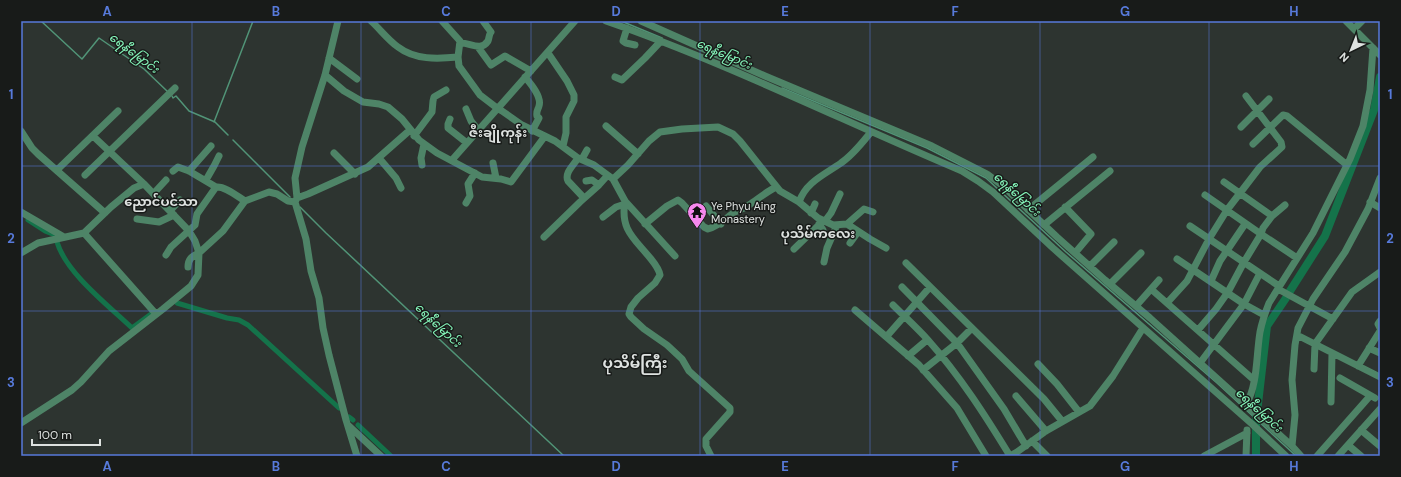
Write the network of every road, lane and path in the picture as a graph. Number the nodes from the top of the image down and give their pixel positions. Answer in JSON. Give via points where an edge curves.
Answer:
{"nodes":[{"id":1,"x":338,"y":21,"type":"edge"},
{"id":2,"x":371,"y":21,"type":"edge"},
{"id":3,"x":483,"y":21,"type":"edge"},
{"id":4,"x":575,"y":21,"type":"edge"},
{"id":5,"x":606,"y":21,"type":"edge"},
{"id":6,"x":642,"y":21,"type":"edge"},
{"id":7,"x":1346,"y":21,"type":"edge"},
{"id":8,"x":1362,"y":21,"type":"edge"},
{"id":9,"x":448,"y":23,"type":"edge"},
{"id":10,"x":627,"y":28,"type":"junction"},
{"id":11,"x":1354,"y":29,"type":"junction"},
{"id":12,"x":661,"y":41,"type":"junction"},
{"id":13,"x":460,"y":43,"type":"junction"},
{"id":14,"x":635,"y":44,"type":"dead end"},
{"id":15,"x":478,"y":47,"type":"junction"},
{"id":16,"x":1377,"y":50,"type":"edge"},
{"id":17,"x":548,"y":53,"type":"junction"},
{"id":18,"x":458,"y":57,"type":"junction"},
{"id":19,"x":329,"y":58,"type":"junction"},
{"id":20,"x":531,"y":71,"type":"junction"},
{"id":21,"x":326,"y":75,"type":"junction"},
{"id":22,"x":525,"y":77,"type":"junction"},
{"id":23,"x":615,"y":77,"type":"dead end"},
{"id":24,"x":357,"y":79,"type":"dead end"},
{"id":25,"x":175,"y":88,"type":"dead end"},
{"id":26,"x":446,"y":90,"type":"dead end"},
{"id":27,"x":1246,"y":96,"type":"dead end"},
{"id":28,"x":163,"y":99,"type":"junction"},
{"id":29,"x":1269,"y":99,"type":"dead end"},
{"id":30,"x":169,"y":105,"type":"dead end"},
{"id":31,"x":497,"y":108,"type":"junction"},
{"id":32,"x":466,"y":109,"type":"dead end"},
{"id":33,"x":118,"y":111,"type":"dead end"},
{"id":34,"x":1257,"y":111,"type":"junction"},
{"id":35,"x":450,"y":119,"type":"dead end"},
{"id":36,"x":606,"y":126,"type":"dead end"},
{"id":37,"x":1241,"y":127,"type":"dead end"},
{"id":38,"x":1269,"y":128,"type":"junction"},
{"id":39,"x":478,"y":130,"type":"junction"},
{"id":40,"x":21,"y":131,"type":"edge"},
{"id":41,"x":532,"y":131,"type":"junction"},
{"id":42,"x":871,"y":132,"type":"junction"},
{"id":43,"x":412,"y":133,"type":"junction"},
{"id":44,"x":93,"y":136,"type":"junction"},
{"id":45,"x":545,"y":136,"type":"junction"},
{"id":46,"x":467,"y":143,"type":"junction"},
{"id":47,"x":424,"y":144,"type":"junction"},
{"id":48,"x":1253,"y":144,"type":"dead end"},
{"id":49,"x":211,"y":146,"type":"dead end"},
{"id":50,"x":563,"y":146,"type":"junction"},
{"id":51,"x":587,"y":150,"type":"dead end"},
{"id":52,"x":110,"y":151,"type":"junction"},
{"id":53,"x":334,"y":153,"type":"dead end"},
{"id":54,"x":638,"y":154,"type":"junction"},
{"id":55,"x":219,"y":156,"type":"dead end"},
{"id":56,"x":1093,"y":157,"type":"dead end"},
{"id":57,"x":379,"y":158,"type":"junction"},
{"id":58,"x":580,"y":159,"type":"junction"},
{"id":59,"x":452,"y":160,"type":"junction"},
{"id":60,"x":493,"y":163,"type":"dead end"},
{"id":61,"x":422,"y":165,"type":"dead end"},
{"id":62,"x":1347,"y":165,"type":"junction"},
{"id":63,"x":57,"y":170,"type":"junction"},
{"id":64,"x":174,"y":171,"type":"dead end"},
{"id":65,"x":189,"y":171,"type":"junction"},
{"id":66,"x":1110,"y":171,"type":"dead end"},
{"id":67,"x":475,"y":173,"type":"junction"},
{"id":68,"x":355,"y":174,"type":"junction"},
{"id":69,"x":85,"y":175,"type":"dead end"},
{"id":70,"x":496,"y":178,"type":"junction"},
{"id":71,"x":610,"y":178,"type":"junction"},
{"id":72,"x":1380,"y":178,"type":"edge"},
{"id":73,"x":166,"y":180,"type":"dead end"},
{"id":74,"x":206,"y":180,"type":"junction"},
{"id":75,"x":586,"y":181,"type":"dead end"},
{"id":76,"x":1224,"y":182,"type":"dead end"},
{"id":77,"x":144,"y":184,"type":"junction"},
{"id":78,"x":599,"y":185,"type":"junction"},
{"id":79,"x":216,"y":187,"type":"junction"},
{"id":80,"x":776,"y":187,"type":"junction"},
{"id":81,"x":401,"y":188,"type":"dead end"},
{"id":82,"x":154,"y":193,"type":"junction"},
{"id":83,"x":840,"y":194,"type":"dead end"},
{"id":84,"x":1239,"y":194,"type":"junction"},
{"id":85,"x":1205,"y":195,"type":"dead end"},
{"id":86,"x":584,"y":198,"type":"junction"},
{"id":87,"x":180,"y":200,"type":"dead end"},
{"id":88,"x":296,"y":200,"type":"junction"},
{"id":89,"x":245,"y":201,"type":"junction"},
{"id":90,"x":798,"y":202,"type":"junction"},
{"id":91,"x":1370,"y":202,"type":"junction"},
{"id":92,"x":466,"y":203,"type":"dead end"},
{"id":93,"x":625,"y":203,"type":"junction"},
{"id":94,"x":815,"y":204,"type":"dead end"},
{"id":95,"x":1285,"y":205,"type":"dead end"},
{"id":96,"x":706,"y":206,"type":"dead end"},
{"id":97,"x":1065,"y":207,"type":"junction"},
{"id":98,"x":1380,"y":208,"type":"edge"},
{"id":99,"x":1028,"y":210,"type":"junction"},
{"id":100,"x":1227,"y":210,"type":"junction"},
{"id":101,"x":21,"y":212,"type":"edge"},
{"id":102,"x":873,"y":212,"type":"dead end"},
{"id":103,"x":105,"y":213,"type":"junction"},
{"id":104,"x":172,"y":213,"type":"junction"},
{"id":105,"x":811,"y":213,"type":"junction"},
{"id":106,"x":1272,"y":216,"type":"junction"},
{"id":107,"x":603,"y":217,"type":"dead end"},
{"id":108,"x":137,"y":219,"type":"dead end"},
{"id":109,"x":822,"y":222,"type":"junction"},
{"id":110,"x":645,"y":224,"type":"junction"},
{"id":111,"x":721,"y":224,"type":"junction"},
{"id":112,"x":847,"y":224,"type":"junction"},
{"id":113,"x":1245,"y":224,"type":"junction"},
{"id":114,"x":837,"y":225,"type":"junction"},
{"id":115,"x":1044,"y":225,"type":"junction"},
{"id":116,"x":1190,"y":226,"type":"dead end"},
{"id":117,"x":189,"y":231,"type":"junction"},
{"id":118,"x":858,"y":232,"type":"junction"},
{"id":119,"x":84,"y":233,"type":"junction"},
{"id":120,"x":821,"y":234,"type":"dead end"},
{"id":121,"x":1261,"y":234,"type":"junction"},
{"id":122,"x":64,"y":237,"type":"junction"},
{"id":123,"x":544,"y":237,"type":"dead end"},
{"id":124,"x":1209,"y":239,"type":"junction"},
{"id":125,"x":1114,"y":242,"type":"dead end"},
{"id":126,"x":850,"y":243,"type":"dead end"},
{"id":127,"x":886,"y":248,"type":"dead end"},
{"id":128,"x":794,"y":249,"type":"dead end"},
{"id":129,"x":1227,"y":251,"type":"junction"},
{"id":130,"x":199,"y":253,"type":"junction"},
{"id":131,"x":1075,"y":253,"type":"junction"},
{"id":132,"x":1141,"y":253,"type":"dead end"},
{"id":133,"x":21,"y":254,"type":"edge"},
{"id":134,"x":166,"y":255,"type":"dead end"},
{"id":135,"x":675,"y":256,"type":"dead end"},
{"id":136,"x":1297,"y":258,"type":"junction"},
{"id":137,"x":1177,"y":259,"type":"dead end"},
{"id":138,"x":824,"y":262,"type":"dead end"},
{"id":139,"x":1244,"y":262,"type":"junction"},
{"id":140,"x":906,"y":263,"type":"dead end"},
{"id":141,"x":1090,"y":266,"type":"junction"},
{"id":142,"x":188,"y":267,"type":"dead end"},
{"id":143,"x":1192,"y":269,"type":"junction"},
{"id":144,"x":1380,"y":272,"type":"edge"},
{"id":145,"x":1260,"y":273,"type":"junction"},
{"id":146,"x":1159,"y":280,"type":"dead end"},
{"id":147,"x":1211,"y":281,"type":"junction"},
{"id":148,"x":1110,"y":284,"type":"junction"},
{"id":149,"x":930,"y":286,"type":"junction"},
{"id":150,"x":902,"y":287,"type":"dead end"},
{"id":151,"x":1151,"y":289,"type":"junction"},
{"id":152,"x":1281,"y":290,"type":"junction"},
{"id":153,"x":1228,"y":292,"type":"junction"},
{"id":154,"x":917,"y":301,"type":"junction"},
{"id":155,"x":1167,"y":303,"type":"junction"},
{"id":156,"x":1244,"y":304,"type":"junction"},
{"id":157,"x":1310,"y":305,"type":"junction"},
{"id":158,"x":893,"y":306,"type":"dead end"},
{"id":159,"x":1136,"y":306,"type":"junction"},
{"id":160,"x":855,"y":310,"type":"dead end"},
{"id":161,"x":156,"y":314,"type":"junction"},
{"id":162,"x":903,"y":316,"type":"junction"},
{"id":163,"x":1264,"y":316,"type":"junction"},
{"id":164,"x":1333,"y":318,"type":"junction"},
{"id":165,"x":1380,"y":321,"type":"edge"},
{"id":166,"x":972,"y":328,"type":"junction"},
{"id":167,"x":1144,"y":328,"type":"junction"},
{"id":168,"x":1380,"y":329,"type":"edge"},
{"id":169,"x":1198,"y":330,"type":"junction"},
{"id":170,"x":1297,"y":335,"type":"junction"},
{"id":171,"x":887,"y":336,"type":"junction"},
{"id":172,"x":927,"y":340,"type":"junction"},
{"id":173,"x":957,"y":343,"type":"junction"},
{"id":174,"x":1214,"y":344,"type":"junction"},
{"id":175,"x":1315,"y":344,"type":"junction"},
{"id":176,"x":1370,"y":348,"type":"junction"},
{"id":177,"x":1332,"y":353,"type":"junction"},
{"id":178,"x":1380,"y":353,"type":"edge"},
{"id":179,"x":908,"y":356,"type":"junction"},
{"id":180,"x":941,"y":356,"type":"junction"},
{"id":181,"x":1200,"y":363,"type":"junction"},
{"id":182,"x":1038,"y":364,"type":"dead end"},
{"id":183,"x":1358,"y":366,"type":"junction"},
{"id":184,"x":1314,"y":369,"type":"dead end"},
{"id":185,"x":923,"y":370,"type":"junction"},
{"id":186,"x":1380,"y":377,"type":"edge"},
{"id":187,"x":1340,"y":378,"type":"dead end"},
{"id":188,"x":1254,"y":380,"type":"junction"},
{"id":189,"x":1016,"y":396,"type":"dead end"},
{"id":190,"x":1331,"y":402,"type":"dead end"},
{"id":191,"x":1246,"y":405,"type":"junction"},
{"id":192,"x":1380,"y":409,"type":"edge"},
{"id":193,"x":1079,"y":412,"type":"junction"},
{"id":194,"x":1377,"y":417,"type":"edge"},
{"id":195,"x":1062,"y":421,"type":"junction"},
{"id":196,"x":1250,"y":422,"type":"junction"},
{"id":197,"x":21,"y":423,"type":"edge"},
{"id":198,"x":348,"y":425,"type":"junction"},
{"id":199,"x":1361,"y":430,"type":"junction"},
{"id":200,"x":1046,"y":431,"type":"junction"},
{"id":201,"x":1247,"y":433,"type":"junction"},
{"id":202,"x":1032,"y":441,"type":"junction"},
{"id":203,"x":1348,"y":445,"type":"junction"},
{"id":204,"x":1026,"y":446,"type":"junction"},
{"id":205,"x":1292,"y":446,"type":"junction"},
{"id":206,"x":1380,"y":446,"type":"edge"},
{"id":207,"x":1019,"y":454,"type":"edge"},
{"id":208,"x":1297,"y":454,"type":"edge"},
{"id":209,"x":357,"y":456,"type":"edge"},
{"id":210,"x":381,"y":456,"type":"edge"},
{"id":211,"x":711,"y":456,"type":"edge"},
{"id":212,"x":986,"y":456,"type":"edge"},
{"id":213,"x":1010,"y":456,"type":"edge"},
{"id":214,"x":1047,"y":456,"type":"edge"},
{"id":215,"x":1204,"y":456,"type":"edge"},
{"id":216,"x":1245,"y":456,"type":"edge"},
{"id":217,"x":1286,"y":456,"type":"edge"},
{"id":218,"x":1317,"y":456,"type":"edge"},
{"id":219,"x":1338,"y":456,"type":"edge"},
{"id":220,"x":1361,"y":456,"type":"edge"}],
"edges":[{"from":1,"to":19,"type":"street"},
{"from":2,"to":18,"type":"street","via":[[397,47],[408,54],[421,57]]},
{"from":3,"to":15,"type":"street","via":[[491,32],[488,41]]},
{"from":4,"to":17,"type":"street"},
{"from":5,"to":10,"type":"street"},
{"from":6,"to":99,"type":"street","via":[[965,162],[992,178]]},
{"from":7,"to":11,"type":"street"},
{"from":8,"to":11,"type":"street"},
{"from":9,"to":13,"type":"street"},
{"from":10,"to":12,"type":"street"},
{"from":10,"to":14,"type":"street","via":[[623,41]]},
{"from":11,"to":16,"type":"street"},
{"from":12,"to":23,"type":"street","via":[[622,80]]},
{"from":12,"to":42,"type":"street"},
{"from":13,"to":15,"type":"street"},
{"from":13,"to":18,"type":"street"},
{"from":15,"to":20,"type":"street","via":[[491,65],[505,56]]},
{"from":16,"to":62,"type":"street","via":[[1363,126]]},
{"from":17,"to":20,"type":"street"},
{"from":17,"to":50,"type":"street","via":[[574,95],[574,101],[566,117]]},
{"from":18,"to":31,"type":"street","via":[[459,66],[480,95]]},
{"from":19,"to":21,"type":"street"},
{"from":19,"to":24,"type":"street"},
{"from":20,"to":22,"type":"street"},
{"from":21,"to":43,"type":"street","via":[[344,91],[363,102],[388,108],[402,119]]},
{"from":21,"to":88,"type":"street","via":[[302,147],[295,178]]},
{"from":22,"to":31,"type":"street"},
{"from":22,"to":41,"type":"street","via":[[540,102],[536,112],[539,118]]},
{"from":25,"to":28,"type":"street"},
{"from":26,"to":43,"type":"street","via":[[434,97],[432,112]]},
{"from":27,"to":34,"type":"street"},
{"from":28,"to":30,"type":"street"},
{"from":28,"to":52,"type":"street"},
{"from":29,"to":34,"type":"street"},
{"from":31,"to":39,"type":"street"},
{"from":31,"to":41,"type":"street"},
{"from":32,"to":39,"type":"street"},
{"from":33,"to":44,"type":"street"},
{"from":34,"to":37,"type":"street"},
{"from":34,"to":38,"type":"street"},
{"from":35,"to":46,"type":"street","via":[[448,128]]},
{"from":36,"to":54,"type":"street"},
{"from":38,"to":48,"type":"street"},
{"from":38,"to":62,"type":"street","via":[[1284,115],[1287,116]]},
{"from":38,"to":84,"type":"street","via":[[1282,147],[1260,167]]},
{"from":39,"to":46,"type":"street"},
{"from":40,"to":63,"type":"street","via":[[35,151]]},
{"from":41,"to":45,"type":"street"},
{"from":42,"to":90,"type":"street","via":[[848,157],[816,179],[804,191]]},
{"from":42,"to":167,"type":"street","via":[[962,171],[978,181]]},
{"from":43,"to":47,"type":"street"},
{"from":43,"to":57,"type":"street"},
{"from":44,"to":52,"type":"street"},
{"from":44,"to":63,"type":"street"},
{"from":45,"to":50,"type":"street"},
{"from":45,"to":70,"type":"street","via":[[511,182]]},
{"from":46,"to":59,"type":"street"},
{"from":47,"to":59,"type":"street"},
{"from":47,"to":61,"type":"street","via":[[420,158]]},
{"from":49,"to":65,"type":"street"},
{"from":50,"to":58,"type":"street"},
{"from":51,"to":58,"type":"street"},
{"from":52,"to":69,"type":"street"},
{"from":52,"to":77,"type":"street"},
{"from":53,"to":68,"type":"street"},
{"from":54,"to":71,"type":"street"},
{"from":54,"to":80,"type":"street","via":[[660,132],[718,127],[733,134],[740,141]]},
{"from":55,"to":74,"type":"street"},
{"from":56,"to":99,"type":"street"},
{"from":57,"to":68,"type":"street","via":[[368,168]]},
{"from":57,"to":81,"type":"street"},
{"from":58,"to":71,"type":"street","via":[[594,165]]},
{"from":58,"to":86,"type":"street","via":[[566,178]]},
{"from":59,"to":67,"type":"street"},
{"from":60,"to":70,"type":"street"},
{"from":62,"to":136,"type":"street","via":[[1313,233]]},
{"from":63,"to":103,"type":"street"},
{"from":64,"to":65,"type":"street","via":[[178,167]]},
{"from":65,"to":74,"type":"street"},
{"from":66,"to":97,"type":"street"},
{"from":67,"to":70,"type":"street","via":[[486,178]]},
{"from":67,"to":92,"type":"street","via":[[468,184],[470,196]]},
{"from":68,"to":88,"type":"street"},
{"from":71,"to":78,"type":"street"},
{"from":71,"to":93,"type":"street"},
{"from":72,"to":91,"type":"street"},
{"from":73,"to":82,"type":"street"},
{"from":74,"to":79,"type":"street"},
{"from":75,"to":78,"type":"street","via":[[592,180]]},
{"from":76,"to":84,"type":"street"},
{"from":77,"to":82,"type":"street"},
{"from":77,"to":103,"type":"street","via":[[134,188]]},
{"from":78,"to":86,"type":"street"},
{"from":79,"to":89,"type":"street","via":[[228,190]]},
{"from":79,"to":117,"type":"street","via":[[197,214],[195,225]]},
{"from":80,"to":90,"type":"street"},
{"from":80,"to":111,"type":"street","via":[[749,206],[733,213]]},
{"from":82,"to":104,"type":"street"},
{"from":83,"to":109,"type":"street","via":[[831,214]]},
{"from":84,"to":100,"type":"street"},
{"from":84,"to":106,"type":"street"},
{"from":85,"to":100,"type":"street"},
{"from":86,"to":123,"type":"street"},
{"from":87,"to":104,"type":"street"},
{"from":88,"to":89,"type":"street","via":[[288,201],[269,192]]},
{"from":88,"to":198,"type":"street","via":[[319,298],[323,328]]},
{"from":89,"to":130,"type":"street","via":[[223,231]]},
{"from":90,"to":105,"type":"street"},
{"from":91,"to":98,"type":"street"},
{"from":91,"to":157,"type":"street","via":[[1345,252]]},
{"from":93,"to":107,"type":"street"},
{"from":93,"to":110,"type":"street"},
{"from":93,"to":211,"type":"street","via":[[626,227],[656,265],[660,275],[631,306],[629,314],[644,330],[667,345],[682,359],[688,371],[730,408],[730,412],[705,442]]},
{"from":94,"to":105,"type":"street"},
{"from":95,"to":106,"type":"street"},
{"from":96,"to":111,"type":"street"},
{"from":97,"to":115,"type":"street"},
{"from":97,"to":131,"type":"street","via":[[1091,234]]},
{"from":99,"to":115,"type":"street"},
{"from":100,"to":113,"type":"street"},
{"from":100,"to":124,"type":"street"},
{"from":101,"to":122,"type":"street"},
{"from":102,"to":112,"type":"street","via":[[864,209]]},
{"from":103,"to":119,"type":"street"},
{"from":104,"to":108,"type":"street","via":[[159,222]]},
{"from":104,"to":117,"type":"street"},
{"from":105,"to":109,"type":"street"},
{"from":106,"to":121,"type":"street"},
{"from":109,"to":114,"type":"street"},
{"from":109,"to":120,"type":"street"},
{"from":109,"to":128,"type":"street"},
{"from":110,"to":111,"type":"street","via":[[678,200],[704,227],[708,229]]},
{"from":110,"to":135,"type":"street"},
{"from":112,"to":114,"type":"street"},
{"from":112,"to":118,"type":"street"},
{"from":113,"to":121,"type":"street"},
{"from":113,"to":129,"type":"street"},
{"from":114,"to":138,"type":"street"},
{"from":115,"to":131,"type":"street"},
{"from":116,"to":124,"type":"street"},
{"from":117,"to":130,"type":"street"},
{"from":117,"to":134,"type":"street"},
{"from":118,"to":126,"type":"street"},
{"from":118,"to":127,"type":"street"},
{"from":119,"to":122,"type":"street"},
{"from":119,"to":161,"type":"street"},
{"from":121,"to":136,"type":"street"},
{"from":121,"to":139,"type":"street"},
{"from":122,"to":133,"type":"street","via":[[38,243]]},
{"from":124,"to":129,"type":"street"},
{"from":124,"to":143,"type":"street"},
{"from":125,"to":141,"type":"street"},
{"from":129,"to":139,"type":"street"},
{"from":129,"to":147,"type":"street"},
{"from":130,"to":142,"type":"street","via":[[192,256]]},
{"from":130,"to":161,"type":"street","via":[[197,279],[185,292]]},
{"from":131,"to":141,"type":"street"},
{"from":132,"to":148,"type":"street"},
{"from":136,"to":152,"type":"street"},
{"from":137,"to":143,"type":"street"},
{"from":139,"to":145,"type":"street"},
{"from":139,"to":153,"type":"street"},
{"from":140,"to":149,"type":"street"},
{"from":141,"to":148,"type":"street"},
{"from":143,"to":147,"type":"street"},
{"from":143,"to":155,"type":"street","via":[[1187,281]]},
{"from":144,"to":164,"type":"street","via":[[1352,292]]},
{"from":145,"to":152,"type":"street"},
{"from":145,"to":156,"type":"street"},
{"from":146,"to":151,"type":"street"},
{"from":147,"to":153,"type":"street"},
{"from":148,"to":159,"type":"street"},
{"from":149,"to":154,"type":"street"},
{"from":149,"to":166,"type":"street"},
{"from":150,"to":154,"type":"street"},
{"from":151,"to":155,"type":"street"},
{"from":151,"to":159,"type":"street"},
{"from":152,"to":157,"type":"street"},
{"from":152,"to":163,"type":"street","via":[[1269,303]]},
{"from":153,"to":156,"type":"street"},
{"from":153,"to":169,"type":"street"},
{"from":154,"to":162,"type":"street"},
{"from":154,"to":173,"type":"street"},
{"from":155,"to":169,"type":"street"},
{"from":156,"to":163,"type":"street"},
{"from":156,"to":174,"type":"street"},
{"from":157,"to":164,"type":"street"},
{"from":157,"to":170,"type":"street"},
{"from":158,"to":162,"type":"street"},
{"from":159,"to":181,"type":"street"},
{"from":160,"to":171,"type":"street"},
{"from":161,"to":197,"type":"street","via":[[108,351],[72,390]]},
{"from":162,"to":171,"type":"street"},
{"from":162,"to":172,"type":"street"},
{"from":163,"to":188,"type":"street"},
{"from":164,"to":175,"type":"street"},
{"from":165,"to":168,"type":"street"},
{"from":166,"to":173,"type":"street"},
{"from":166,"to":195,"type":"street","via":[[1044,399]]},
{"from":167,"to":193,"type":"street","via":[[1101,392],[1090,406]]},
{"from":167,"to":196,"type":"street"},
{"from":168,"to":176,"type":"street"},
{"from":169,"to":174,"type":"street"},
{"from":170,"to":175,"type":"street"},
{"from":170,"to":205,"type":"street","via":[[1292,380],[1295,415]]},
{"from":171,"to":179,"type":"street"},
{"from":172,"to":179,"type":"street"},
{"from":172,"to":180,"type":"street"},
{"from":173,"to":180,"type":"street"},
{"from":173,"to":204,"type":"street","via":[[1004,408]]},
{"from":174,"to":181,"type":"street"},
{"from":174,"to":188,"type":"street"},
{"from":175,"to":177,"type":"street"},
{"from":175,"to":184,"type":"street"},
{"from":176,"to":178,"type":"street"},
{"from":176,"to":183,"type":"street"},
{"from":177,"to":183,"type":"street"},
{"from":177,"to":190,"type":"street"},
{"from":179,"to":185,"type":"street"},
{"from":180,"to":185,"type":"street"},
{"from":180,"to":213,"type":"street","via":[[976,401]]},
{"from":181,"to":191,"type":"street"},
{"from":182,"to":193,"type":"street"},
{"from":183,"to":186,"type":"street"},
{"from":185,"to":212,"type":"street","via":[[957,408]]},
{"from":187,"to":218,"type":"street","via":[[1373,397]]},
{"from":188,"to":191,"type":"street","via":[[1251,397]]},
{"from":189,"to":200,"type":"street"},
{"from":191,"to":205,"type":"street"},
{"from":192,"to":194,"type":"street"},
{"from":193,"to":195,"type":"street"},
{"from":194,"to":199,"type":"street"},
{"from":195,"to":200,"type":"street"},
{"from":196,"to":201,"type":"street"},
{"from":196,"to":217,"type":"street"},
{"from":198,"to":209,"type":"street"},
{"from":198,"to":210,"type":"street"},
{"from":199,"to":203,"type":"street"},
{"from":199,"to":206,"type":"street"},
{"from":200,"to":202,"type":"street"},
{"from":201,"to":215,"type":"street"},
{"from":201,"to":216,"type":"street"},
{"from":202,"to":204,"type":"street"},
{"from":202,"to":214,"type":"street"},
{"from":203,"to":219,"type":"street"},
{"from":203,"to":220,"type":"street"},
{"from":204,"to":207,"type":"street"},
{"from":205,"to":208,"type":"street"},
{"from":207,"to":213,"type":"street"}]}
